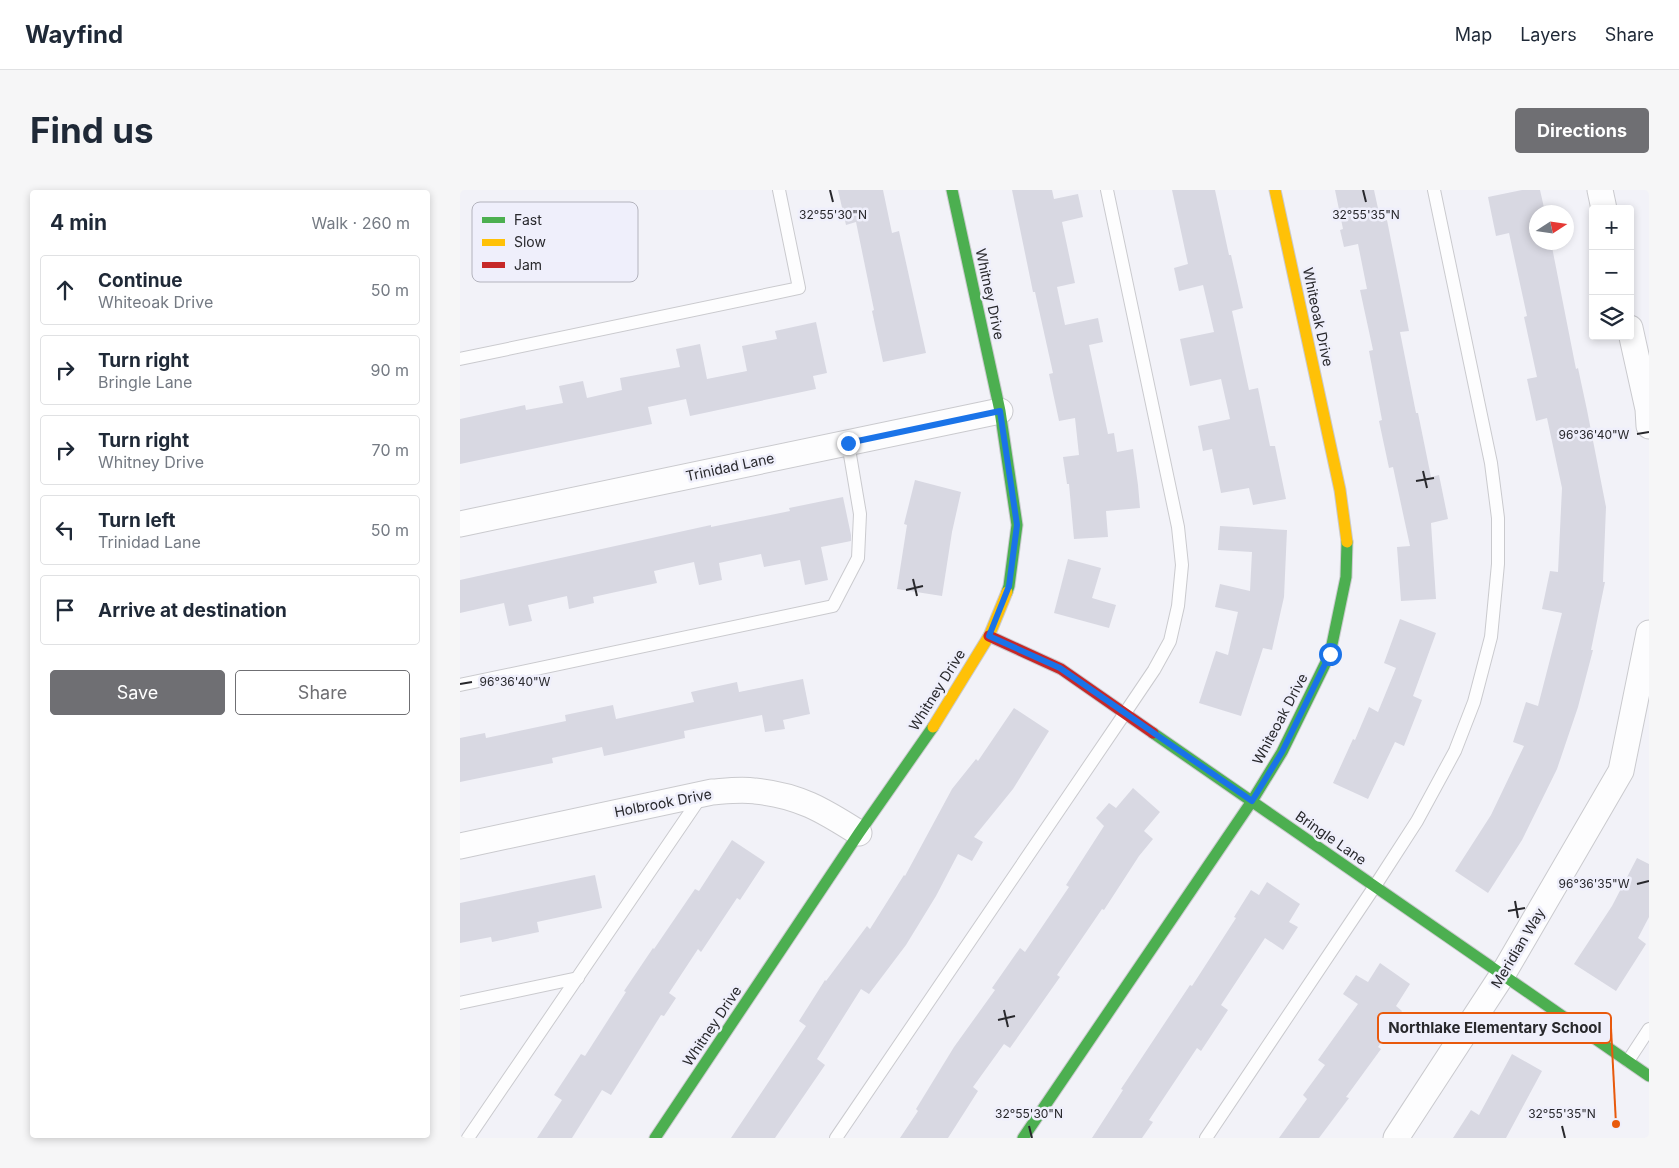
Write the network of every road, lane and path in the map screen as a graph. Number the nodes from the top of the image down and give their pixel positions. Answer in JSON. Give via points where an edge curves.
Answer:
{"nodes":[{"id":1,"x":779,"y":190,"type":"edge"},
{"id":2,"x":952,"y":190,"type":"edge"},
{"id":3,"x":1107,"y":190,"type":"edge"},
{"id":4,"x":1275,"y":190,"type":"edge"},
{"id":5,"x":1434,"y":190,"type":"edge"},
{"id":6,"x":1600,"y":190,"type":"edge"},
{"id":7,"x":1603,"y":205,"type":"edge"},
{"id":8,"x":1633,"y":340,"type":"edge"},
{"id":9,"x":460,"y":359,"type":"edge"},
{"id":10,"x":1000,"y":411,"type":"junction"},
{"id":11,"x":1649,"y":426,"type":"edge"},
{"id":12,"x":848,"y":443,"type":"junction"},
{"id":13,"x":460,"y":524,"type":"edge"},
{"id":14,"x":1649,"y":633,"type":"edge"},
{"id":15,"x":989,"y":636,"type":"junction"},
{"id":16,"x":460,"y":685,"type":"edge"},
{"id":17,"x":1125,"y":713,"type":"junction"},
{"id":18,"x":704,"y":794,"type":"junction"},
{"id":19,"x":1252,"y":801,"type":"junction"},
{"id":20,"x":859,"y":833,"type":"junction"},
{"id":21,"x":460,"y":846,"type":"edge"},
{"id":22,"x":1375,"y":886,"type":"junction"},
{"id":23,"x":1503,"y":974,"type":"junction"},
{"id":24,"x":578,"y":978,"type":"junction"},
{"id":25,"x":460,"y":1003,"type":"edge"},
{"id":26,"x":1649,"y":1029,"type":"edge"},
{"id":27,"x":1628,"y":1061,"type":"junction"},
{"id":28,"x":1649,"y":1076,"type":"edge"},
{"id":29,"x":468,"y":1138,"type":"edge"},
{"id":30,"x":655,"y":1138,"type":"edge"},
{"id":31,"x":836,"y":1138,"type":"edge"},
{"id":32,"x":1023,"y":1138,"type":"edge"},
{"id":33,"x":1206,"y":1138,"type":"edge"},
{"id":34,"x":1396,"y":1138,"type":"edge"}],
"edges":[{"from":1,"to":9,"type":"lane","via":[[799,288]]},
{"from":2,"to":10,"type":"street","name":"Whitney Drive"},
{"from":3,"to":17,"type":"lane","via":[[1178,527],[1182,565],[1170,641]]},
{"from":4,"to":19,"type":"street","name":"Whiteoak Drive","via":[[1340,490],[1347,555],[1346,577],[1330,654],[1282,752]]},
{"from":5,"to":22,"type":"lane","via":[[1491,463],[1498,518],[1498,564],[1491,637],[1474,702],[1455,751],[1417,821]]},
{"from":6,"to":7,"type":"street"},
{"from":8,"to":11,"type":"street"},
{"from":10,"to":12,"type":"street","name":"Trinidad Lane"},
{"from":10,"to":15,"type":"street","name":"Whitney Drive","via":[[1017,525],[1009,586]]},
{"from":12,"to":13,"type":"street","name":"Trinidad Lane"},
{"from":12,"to":16,"type":"lane","via":[[860,514],[858,558],[833,606]]},
{"from":14,"to":23,"type":"street","name":"Meridian Way","via":[[1620,771]]},
{"from":15,"to":17,"type":"street","name":"Bringle Lane","via":[[1060,668]]},
{"from":15,"to":20,"type":"street","name":"Whitney Drive","via":[[927,736]]},
{"from":17,"to":19,"type":"street","name":"Bringle Lane"},
{"from":17,"to":31,"type":"lane"},
{"from":18,"to":20,"type":"street","name":"Holbrook Drive","via":[[753,790],[788,796],[822,810]]},
{"from":18,"to":21,"type":"street","name":"Holbrook Drive"},
{"from":18,"to":24,"type":"lane"},
{"from":19,"to":22,"type":"street","name":"Bringle Lane"},
{"from":19,"to":32,"type":"street","name":"Whiteoak Drive"},
{"from":20,"to":30,"type":"street","name":"Whitney Drive"},
{"from":22,"to":23,"type":"street","name":"Bringle Lane"},
{"from":22,"to":33,"type":"lane"},
{"from":23,"to":27,"type":"street","name":"Bringle Lane"},
{"from":23,"to":34,"type":"street","name":"Meridian Way"},
{"from":24,"to":25,"type":"lane"},
{"from":24,"to":29,"type":"lane"},
{"from":26,"to":27,"type":"lane"},
{"from":27,"to":28,"type":"street","name":"Bringle Lane"}]}
